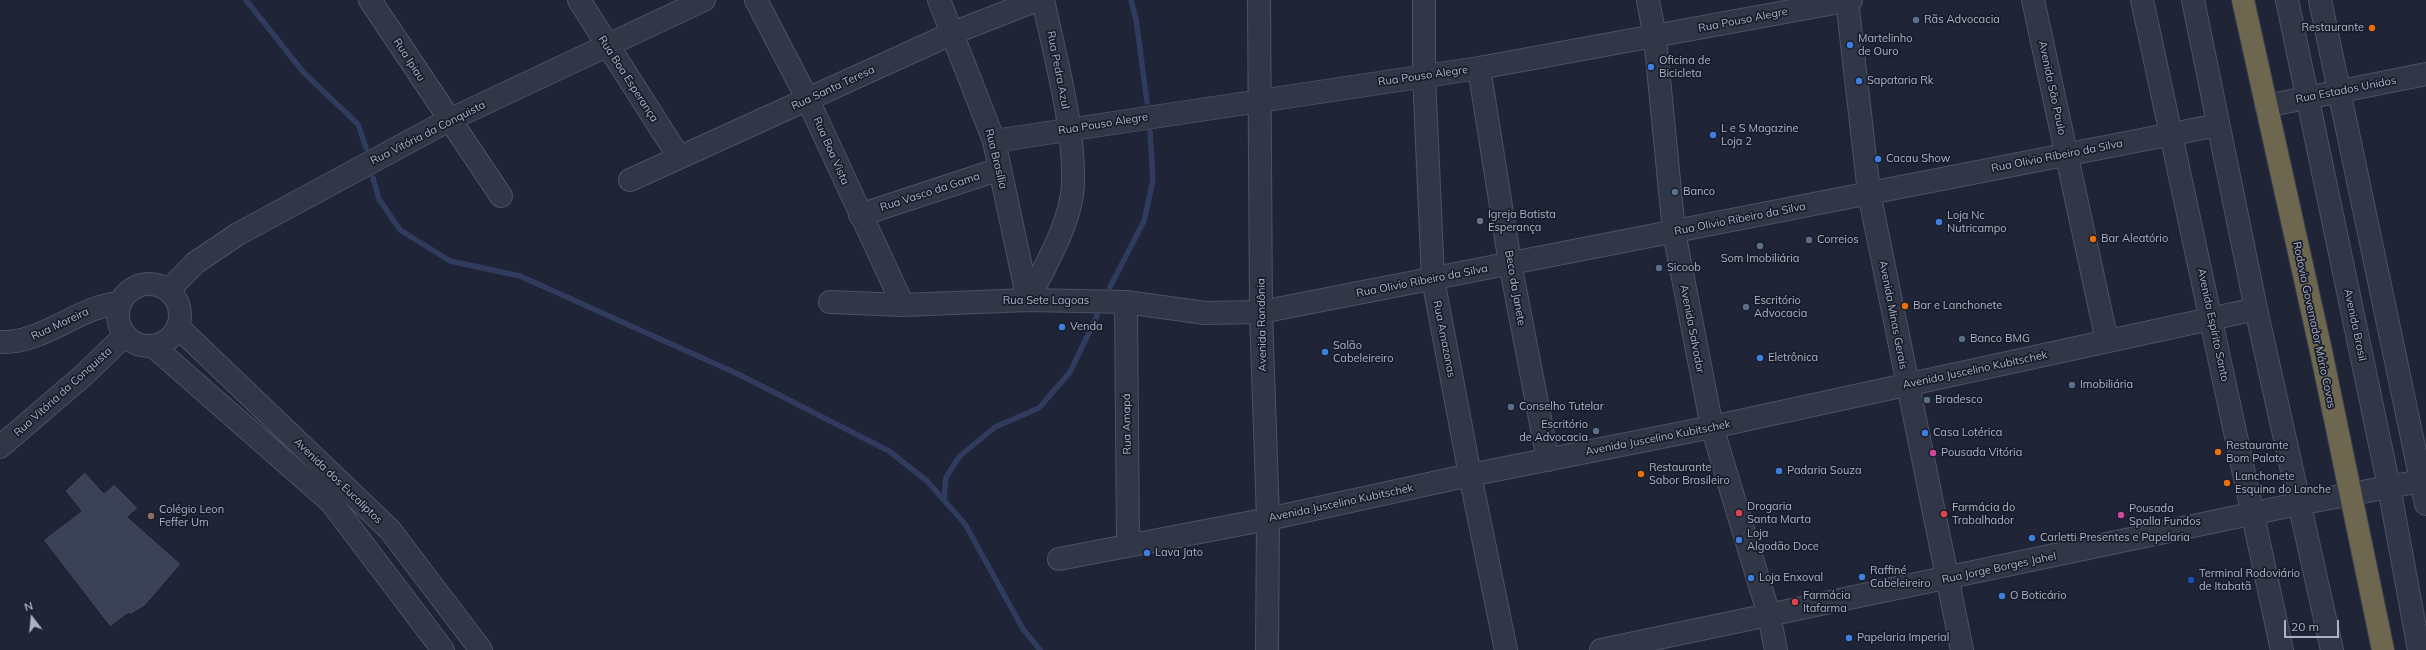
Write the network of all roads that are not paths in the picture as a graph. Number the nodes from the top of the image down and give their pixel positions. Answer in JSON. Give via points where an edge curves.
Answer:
{"nodes":[{"id":1,"x":579,"y":0,"type":"edge"},
{"id":2,"x":704,"y":0,"type":"edge"},
{"id":3,"x":756,"y":0,"type":"edge"},
{"id":4,"x":938,"y":0,"type":"edge"},
{"id":5,"x":1037,"y":0,"type":"edge"},
{"id":6,"x":1044,"y":0,"type":"edge"},
{"id":7,"x":1259,"y":0,"type":"edge"},
{"id":8,"x":1424,"y":0,"type":"edge"},
{"id":9,"x":1648,"y":0,"type":"edge"},
{"id":10,"x":1848,"y":0,"type":"edge"},
{"id":11,"x":2033,"y":0,"type":"edge"},
{"id":12,"x":2142,"y":0,"type":"edge"},
{"id":13,"x":2193,"y":0,"type":"edge"},
{"id":14,"x":2243,"y":0,"type":"edge"},
{"id":15,"x":2287,"y":0,"type":"edge"},
{"id":16,"x":2320,"y":0,"type":"edge"},
{"id":17,"x":375,"y":2,"type":"edge"},
{"id":18,"x":952,"y":33,"type":"junction"},
{"id":19,"x":1655,"y":37,"type":"junction"},
{"id":20,"x":607,"y":45,"type":"junction"},
{"id":21,"x":1478,"y":68,"type":"junction"},
{"id":22,"x":2426,"y":74,"type":"edge"},
{"id":23,"x":1424,"y":75,"type":"junction"},
{"id":24,"x":2341,"y":92,"type":"junction"},
{"id":25,"x":2308,"y":97,"type":"junction"},
{"id":26,"x":808,"y":100,"type":"junction"},
{"id":27,"x":1260,"y":100,"type":"junction"},
{"id":28,"x":2266,"y":106,"type":"junction"},
{"id":29,"x":449,"y":120,"type":"junction"},
{"id":30,"x":2218,"y":125,"type":"junction"},
{"id":31,"x":1069,"y":129,"type":"junction"},
{"id":32,"x":2172,"y":134,"type":"junction"},
{"id":33,"x":994,"y":141,"type":"junction"},
{"id":34,"x":2066,"y":154,"type":"junction"},
{"id":35,"x":679,"y":157,"type":"junction"},
{"id":36,"x":1000,"y":169,"type":"junction"},
{"id":37,"x":630,"y":180,"type":"dead end"},
{"id":38,"x":1869,"y":193,"type":"junction"},
{"id":39,"x":502,"y":196,"type":"dead end"},
{"id":40,"x":860,"y":215,"type":"junction"},
{"id":41,"x":1674,"y":232,"type":"junction"},
{"id":42,"x":1510,"y":263,"type":"junction"},
{"id":43,"x":1433,"y":279,"type":"junction"},
{"id":44,"x":169,"y":290,"type":"junction"},
{"id":45,"x":1028,"y":300,"type":"junction"},
{"id":46,"x":830,"y":302,"type":"dead end"},
{"id":47,"x":1126,"y":302,"type":"junction"},
{"id":48,"x":119,"y":303,"type":"junction"},
{"id":49,"x":903,"y":305,"type":"junction"},
{"id":50,"x":2256,"y":309,"type":"junction"},
{"id":51,"x":1261,"y":312,"type":"junction"},
{"id":52,"x":2211,"y":318,"type":"junction"},
{"id":53,"x":178,"y":327,"type":"junction"},
{"id":54,"x":125,"y":335,"type":"junction"},
{"id":55,"x":2107,"y":341,"type":"junction"},
{"id":56,"x":0,"y":342,"type":"edge"},
{"id":57,"x":153,"y":346,"type":"junction"},
{"id":58,"x":1907,"y":384,"type":"junction"},
{"id":59,"x":1712,"y":427,"type":"junction"},
{"id":60,"x":0,"y":447,"type":"edge"},
{"id":61,"x":1548,"y":460,"type":"junction"},
{"id":62,"x":1470,"y":475,"type":"junction"},
{"id":63,"x":2424,"y":480,"type":"edge"},
{"id":64,"x":2389,"y":487,"type":"junction"},
{"id":65,"x":2350,"y":495,"type":"junction"},
{"id":66,"x":2298,"y":504,"type":"junction"},
{"id":67,"x":2426,"y":504,"type":"edge"},
{"id":68,"x":2254,"y":514,"type":"junction"},
{"id":69,"x":1268,"y":519,"type":"junction"},
{"id":70,"x":1128,"y":545,"type":"junction"},
{"id":71,"x":1059,"y":559,"type":"dead end"},
{"id":72,"x":1947,"y":579,"type":"junction"},
{"id":73,"x":1769,"y":615,"type":"junction"},
{"id":74,"x":443,"y":650,"type":"edge"},
{"id":75,"x":481,"y":650,"type":"edge"},
{"id":76,"x":1267,"y":650,"type":"edge"},
{"id":77,"x":1506,"y":650,"type":"edge"},
{"id":78,"x":1601,"y":650,"type":"edge"},
{"id":79,"x":1776,"y":650,"type":"edge"},
{"id":80,"x":1962,"y":650,"type":"edge"},
{"id":81,"x":2282,"y":650,"type":"edge"},
{"id":82,"x":2332,"y":650,"type":"edge"},
{"id":83,"x":2383,"y":650,"type":"edge"},
{"id":84,"x":2419,"y":650,"type":"edge"}],
"edges":[{"from":1,"to":20,"type":"street","name":"Rua Boa Esperança"},
{"from":2,"to":20,"type":"street","name":"Rua Vitória da Conquista"},
{"from":3,"to":26,"type":"street","name":"Rua Boa Vista"},
{"from":4,"to":18,"type":"street","name":"Rua Brasília"},
{"from":5,"to":18,"type":"street","name":"Rua Santa Teresa"},
{"from":6,"to":31,"type":"street","name":"Rua Pedra Azul"},
{"from":7,"to":27,"type":"street","name":"Avenida Rondônia"},
{"from":8,"to":23,"type":"street","name":"Rua Amazonas"},
{"from":9,"to":19,"type":"street","name":"Avenida Salvador"},
{"from":10,"to":19,"type":"street","name":"Rua Pouso Alegre"},
{"from":10,"to":38,"type":"street","name":"Avenida Minas Gerais"},
{"from":11,"to":34,"type":"street","name":"Avenida São Paulo"},
{"from":12,"to":32,"type":"street","name":"Avenida Espírito Santo"},
{"from":13,"to":30,"type":"street"},
{"from":14,"to":28,"type":"highway","name":"Rodovia Governador Mário Covas"},
{"from":15,"to":25,"type":"street","name":"Avenida Brasil"},
{"from":16,"to":24,"type":"street"},
{"from":17,"to":29,"type":"street","name":"Rua Ipiau"},
{"from":18,"to":26,"type":"street","name":"Rua Santa Teresa"},
{"from":18,"to":33,"type":"street","name":"Rua Brasília"},
{"from":19,"to":21,"type":"street","name":"Rua Pouso Alegre"},
{"from":19,"to":41,"type":"street","name":"Avenida Salvador"},
{"from":20,"to":29,"type":"street","name":"Rua Vitória da Conquista"},
{"from":20,"to":35,"type":"street","name":"Rua Boa Esperança"},
{"from":21,"to":23,"type":"street","name":"Rua Pouso Alegre"},
{"from":21,"to":42,"type":"street","name":"Beco da Janete"},
{"from":22,"to":24,"type":"street","name":"Rua Estados Unidos"},
{"from":23,"to":27,"type":"street","name":"Rua Pouso Alegre"},
{"from":23,"to":43,"type":"street","name":"Rua Amazonas"},
{"from":24,"to":25,"type":"street","name":"Rua Estados Unidos"},
{"from":24,"to":63,"type":"street"},
{"from":25,"to":28,"type":"street","name":"Rua Estados Unidos"},
{"from":25,"to":64,"type":"street","name":"Avenida Brasil"},
{"from":26,"to":35,"type":"street","name":"Rua Santa Teresa"},
{"from":26,"to":40,"type":"street","name":"Rua Boa Vista"},
{"from":27,"to":31,"type":"street","name":"Rua Pouso Alegre"},
{"from":27,"to":51,"type":"street","name":"Avenida Rondônia"},
{"from":28,"to":65,"type":"highway","name":"Rodovia Governador Mário Covas"},
{"from":29,"to":39,"type":"street","name":"Rua Ipiau"},
{"from":29,"to":44,"type":"street","name":"Rua Vitória da Conquista","via":[[238,234],[195,263]]},
{"from":30,"to":32,"type":"street","name":"Rua Olivio Ribeiro da Silva"},
{"from":30,"to":50,"type":"street"},
{"from":31,"to":33,"type":"street","name":"Rua Pouso Alegre"},
{"from":31,"to":45,"type":"street","name":"Rua Pedra Azul","via":[[1073,184],[1066,216]]},
{"from":32,"to":34,"type":"street","name":"Rua Olivio Ribeiro da Silva"},
{"from":32,"to":52,"type":"street","name":"Avenida Espírito Santo"},
{"from":33,"to":36,"type":"street","name":"Rua Brasília"},
{"from":34,"to":38,"type":"street","name":"Rua Olivio Ribeiro da Silva"},
{"from":34,"to":55,"type":"street","name":"Avenida São Paulo"},
{"from":35,"to":37,"type":"street","name":"Rua Santa Teresa"},
{"from":36,"to":40,"type":"street","name":"Rua Vasco da Gama"},
{"from":36,"to":45,"type":"street","name":"Rua Brasília"},
{"from":38,"to":41,"type":"street","name":"Rua Olivio Ribeiro da Silva"},
{"from":38,"to":58,"type":"street","name":"Avenida Minas Gerais"},
{"from":40,"to":49,"type":"street","name":"Rua Boa Vista"},
{"from":41,"to":42,"type":"street","name":"Rua Olivio Ribeiro da Silva"},
{"from":41,"to":59,"type":"street","name":"Avenida Salvador"},
{"from":42,"to":43,"type":"street","name":"Rua Olivio Ribeiro da Silva"},
{"from":42,"to":61,"type":"street","name":"Beco da Janete"},
{"from":43,"to":51,"type":"street","name":"Rua Olivio Ribeiro da Silva"},
{"from":43,"to":62,"type":"street","name":"Rua Amazonas"},
{"from":44,"to":48,"type":"street","via":[[150,283],[140,285],[130,290]]},
{"from":44,"to":53,"type":"street","via":[[179,307]]},
{"from":45,"to":47,"type":"street","name":"Rua Sete Lagoas"},
{"from":45,"to":49,"type":"street","name":"Rua Sete Lagoas"},
{"from":46,"to":49,"type":"street","name":"Rua Sete Lagoas"},
{"from":47,"to":51,"type":"street","name":"Rua Sete Lagoas","via":[[1205,313]]},
{"from":47,"to":70,"type":"street","name":"Rua Amapá"},
{"from":48,"to":54,"type":"street","via":[[117,317]]},
{"from":48,"to":56,"type":"street","name":"Rua Moreira","via":[[93,309],[27,339]]},
{"from":50,"to":52,"type":"street","name":"Avenida Juscelino Kubitschek"},
{"from":50,"to":66,"type":"street"},
{"from":51,"to":69,"type":"street","name":"Avenida Rondônia"},
{"from":52,"to":55,"type":"street","name":"Avenida Juscelino Kubitschek"},
{"from":52,"to":68,"type":"street","name":"Avenida Espírito Santo"},
{"from":53,"to":57,"type":"street","via":[[172,336]]},
{"from":53,"to":75,"type":"street","name":"Avenida dos Eucaliptos","via":[[390,530]]},
{"from":54,"to":57,"type":"street","via":[[133,342]]},
{"from":54,"to":60,"type":"street","name":"Rua Vitória da Conquista","via":[[85,374]]},
{"from":55,"to":58,"type":"street","name":"Avenida Juscelino Kubitschek"},
{"from":57,"to":74,"type":"street","name":"Avenida dos Eucaliptos","via":[[331,502]]},
{"from":58,"to":59,"type":"street","name":"Avenida Juscelino Kubitschek"},
{"from":58,"to":72,"type":"street","name":"Avenida Minas Gerais"},
{"from":59,"to":61,"type":"street","name":"Avenida Juscelino Kubitschek"},
{"from":59,"to":73,"type":"street","name":"Avenida Salvador"},
{"from":61,"to":62,"type":"street","name":"Avenida Juscelino Kubitschek"},
{"from":62,"to":69,"type":"street","name":"Avenida Juscelino Kubitschek"},
{"from":62,"to":77,"type":"street","name":"Rua Amazonas"},
{"from":63,"to":64,"type":"street","name":"Rua Jorge Borges Jahel"},
{"from":63,"to":67,"type":"street"},
{"from":64,"to":65,"type":"street","name":"Rua Jorge Borges Jahel"},
{"from":64,"to":84,"type":"street","name":"Avenida Brasil"},
{"from":65,"to":66,"type":"street","name":"Rua Jorge Borges Jahel"},
{"from":65,"to":83,"type":"highway","name":"Rodovia Governador Mário Covas"},
{"from":66,"to":68,"type":"street","name":"Rua Jorge Borges Jahel"},
{"from":66,"to":82,"type":"street"},
{"from":68,"to":72,"type":"street","name":"Rua Jorge Borges Jahel"},
{"from":68,"to":81,"type":"street","name":"Avenida Espírito Santo"},
{"from":69,"to":70,"type":"street","name":"Avenida Juscelino Kubitschek"},
{"from":69,"to":76,"type":"street","name":"Avenida Rondônia"},
{"from":70,"to":71,"type":"street","name":"Avenida Juscelino Kubitschek"},
{"from":72,"to":73,"type":"street","name":"Rua Jorge Borges Jahel"},
{"from":72,"to":80,"type":"street","name":"Avenida Minas Gerais"},
{"from":73,"to":78,"type":"street","name":"Rua Jorge Borges Jahel"},
{"from":73,"to":79,"type":"street","name":"Avenida Salvador"}]}
